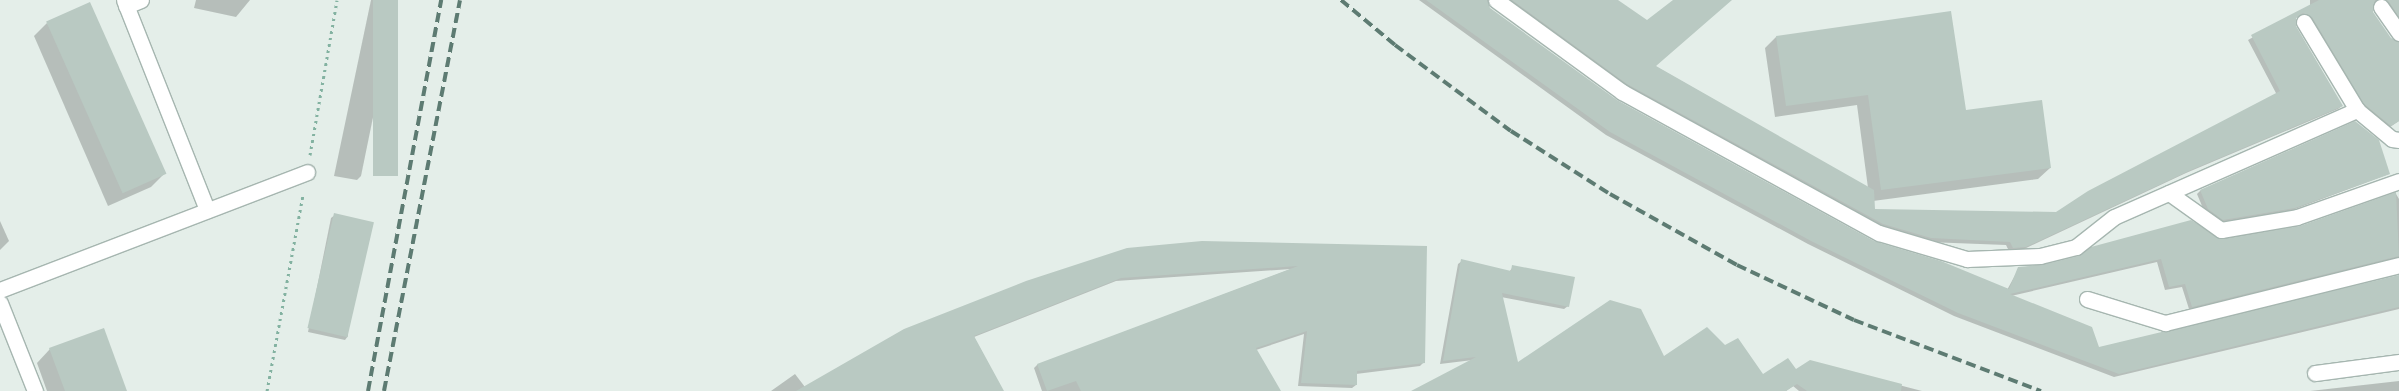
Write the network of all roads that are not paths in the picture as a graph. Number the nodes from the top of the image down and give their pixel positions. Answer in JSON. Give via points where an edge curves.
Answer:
{"nodes":[{"id":1,"x":141,"y":0,"type":"edge"},
{"id":2,"x":1496,"y":0,"type":"edge"},
{"id":3,"x":125,"y":3,"type":"edge"},
{"id":4,"x":2381,"y":7,"type":"dead end"},
{"id":5,"x":2304,"y":22,"type":"dead end"},
{"id":6,"x":2399,"y":33,"type":"edge"},
{"id":7,"x":2357,"y":110,"type":"junction"},
{"id":8,"x":2399,"y":140,"type":"edge"},
{"id":9,"x":307,"y":172,"type":"road end"},
{"id":10,"x":2399,"y":182,"type":"edge"},
{"id":11,"x":2169,"y":193,"type":"junction"},
{"id":12,"x":207,"y":210,"type":"junction"},
{"id":13,"x":2399,"y":265,"type":"edge"},
{"id":14,"x":0,"y":290,"type":"edge"},
{"id":15,"x":2088,"y":299,"type":"dead end"},
{"id":16,"x":0,"y":303,"type":"edge"},
{"id":17,"x":2399,"y":362,"type":"edge"},
{"id":18,"x":2315,"y":373,"type":"dead end"},
{"id":19,"x":35,"y":391,"type":"edge"}],
"edges":[{"from":1,"to":3,"type":"street"},
{"from":2,"to":11,"type":"street","via":[[1631,96],[1879,233],[1966,259],[2040,256],[2076,247],[2114,217]]},
{"from":3,"to":12,"type":"street"},
{"from":4,"to":6,"type":"street"},
{"from":5,"to":7,"type":"street"},
{"from":7,"to":8,"type":"street","via":[[2392,139]]},
{"from":7,"to":11,"type":"street"},
{"from":9,"to":12,"type":"street"},
{"from":10,"to":11,"type":"street","via":[[2297,217],[2221,230]]},
{"from":12,"to":14,"type":"street"},
{"from":13,"to":15,"type":"street","via":[[2165,324]]},
{"from":16,"to":19,"type":"street"},
{"from":17,"to":18,"type":"street"}]}
